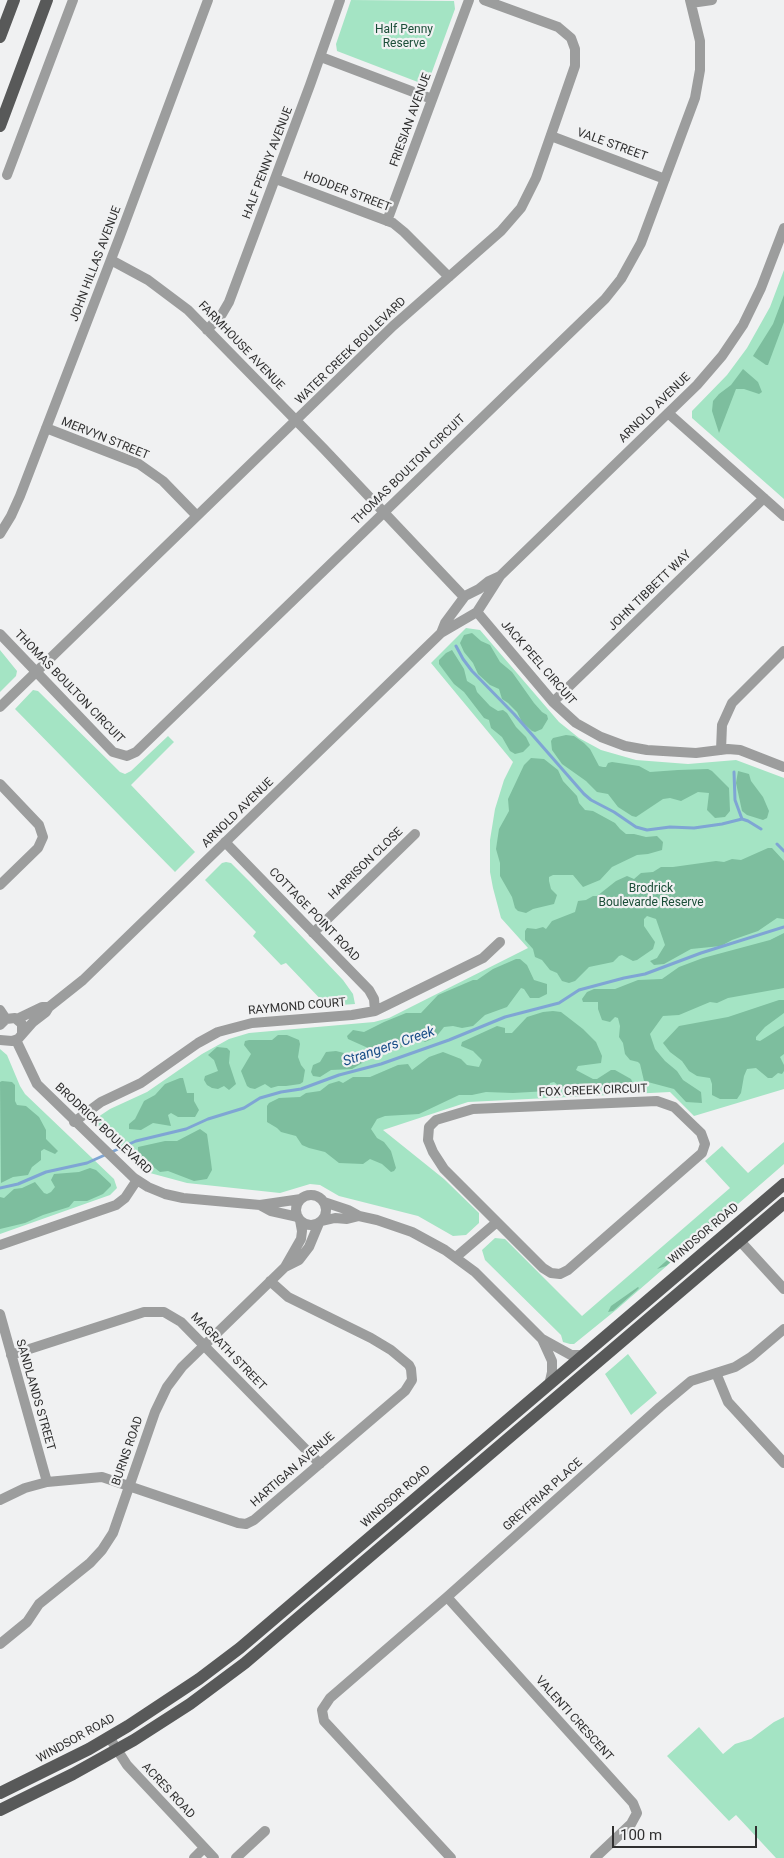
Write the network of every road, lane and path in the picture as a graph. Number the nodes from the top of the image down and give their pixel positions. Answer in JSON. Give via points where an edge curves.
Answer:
{"nodes":[{"id":1,"x":14,"y":0,"type":"edge"},
{"id":2,"x":47,"y":0,"type":"edge"},
{"id":3,"x":73,"y":0,"type":"edge"},
{"id":4,"x":208,"y":0,"type":"edge"},
{"id":5,"x":340,"y":0,"type":"edge"},
{"id":6,"x":469,"y":0,"type":"edge"},
{"id":7,"x":484,"y":0,"type":"edge"},
{"id":8,"x":712,"y":0,"type":"edge"},
{"id":9,"x":691,"y":2,"type":"edge"},
{"id":10,"x":0,"y":37,"type":"edge"},
{"id":11,"x":320,"y":57,"type":"junction"},
{"id":12,"x":432,"y":99,"type":"junction"},
{"id":13,"x":0,"y":126,"type":"edge"},
{"id":14,"x":551,"y":136,"type":"junction"},
{"id":15,"x":8,"y":175,"type":"dead end"},
{"id":16,"x":276,"y":178,"type":"junction"},
{"id":17,"x":665,"y":178,"type":"junction"},
{"id":18,"x":387,"y":221,"type":"junction"},
{"id":19,"x":784,"y":228,"type":"edge"},
{"id":20,"x":111,"y":260,"type":"junction"},
{"id":21,"x":448,"y":277,"type":"junction"},
{"id":22,"x":208,"y":330,"type":"junction"},
{"id":23,"x":668,"y":413,"type":"junction"},
{"id":24,"x":296,"y":420,"type":"junction"},
{"id":25,"x":46,"y":428,"type":"junction"},
{"id":26,"x":764,"y":498,"type":"junction"},
{"id":27,"x":383,"y":512,"type":"junction"},
{"id":28,"x":197,"y":516,"type":"junction"},
{"id":29,"x":784,"y":516,"type":"edge"},
{"id":30,"x":0,"y":534,"type":"edge"},
{"id":31,"x":500,"y":576,"type":"junction"},
{"id":32,"x":464,"y":598,"type":"junction"},
{"id":33,"x":476,"y":611,"type":"junction"},
{"id":34,"x":441,"y":633,"type":"junction"},
{"id":35,"x":0,"y":634,"type":"edge"},
{"id":36,"x":784,"y":651,"type":"edge"},
{"id":37,"x":36,"y":672,"type":"junction"},
{"id":38,"x":553,"y":702,"type":"junction"},
{"id":39,"x":0,"y":707,"type":"edge"},
{"id":40,"x":721,"y":750,"type":"junction"},
{"id":41,"x":784,"y":767,"type":"edge"},
{"id":42,"x":0,"y":784,"type":"edge"},
{"id":43,"x":415,"y":834,"type":"dead end"},
{"id":44,"x":225,"y":842,"type":"junction"},
{"id":45,"x":0,"y":885,"type":"edge"},
{"id":46,"x":313,"y":933,"type":"junction"},
{"id":47,"x":500,"y":942,"type":"dead end"},
{"id":48,"x":49,"y":1007,"type":"junction"},
{"id":49,"x":375,"y":1011,"type":"junction"},
{"id":50,"x":2,"y":1018,"type":"edge"},
{"id":51,"x":17,"y":1019,"type":"junction"},
{"id":52,"x":9,"y":1037,"type":"edge"},
{"id":53,"x":77,"y":1125,"type":"junction"},
{"id":54,"x":135,"y":1179,"type":"junction"},
{"id":55,"x":784,"y":1184,"type":"edge"},
{"id":56,"x":300,"y":1199,"type":"junction"},
{"id":57,"x":324,"y":1202,"type":"junction"},
{"id":58,"x":784,"y":1203,"type":"edge"},
{"id":59,"x":260,"y":1206,"type":"junction"},
{"id":60,"x":359,"y":1216,"type":"junction"},
{"id":61,"x":299,"y":1219,"type":"junction"},
{"id":62,"x":320,"y":1222,"type":"junction"},
{"id":63,"x":497,"y":1222,"type":"junction"},
{"id":64,"x":740,"y":1241,"type":"junction"},
{"id":65,"x":0,"y":1245,"type":"edge"},
{"id":66,"x":456,"y":1258,"type":"junction"},
{"id":67,"x":286,"y":1266,"type":"junction"},
{"id":68,"x":270,"y":1282,"type":"junction"},
{"id":69,"x":784,"y":1289,"type":"edge"},
{"id":70,"x":0,"y":1314,"type":"edge"},
{"id":71,"x":784,"y":1329,"type":"edge"},
{"id":72,"x":542,"y":1340,"type":"junction"},
{"id":73,"x":204,"y":1346,"type":"junction"},
{"id":74,"x":586,"y":1353,"type":"junction"},
{"id":75,"x":11,"y":1355,"type":"junction"},
{"id":76,"x":716,"y":1373,"type":"junction"},
{"id":77,"x":548,"y":1385,"type":"junction"},
{"id":78,"x":784,"y":1463,"type":"edge"},
{"id":79,"x":320,"y":1464,"type":"junction"},
{"id":80,"x":46,"y":1482,"type":"junction"},
{"id":81,"x":130,"y":1485,"type":"junction"},
{"id":82,"x":0,"y":1500,"type":"edge"},
{"id":83,"x":447,"y":1597,"type":"junction"},
{"id":84,"x":0,"y":1644,"type":"edge"},
{"id":85,"x":109,"y":1737,"type":"junction"},
{"id":86,"x":117,"y":1750,"type":"junction"},
{"id":87,"x":0,"y":1793,"type":"edge"},
{"id":88,"x":0,"y":1810,"type":"edge"},
{"id":89,"x":265,"y":1831,"type":"dead end"},
{"id":90,"x":204,"y":1848,"type":"junction"},
{"id":91,"x":194,"y":1858,"type":"edge"},
{"id":92,"x":214,"y":1858,"type":"edge"},
{"id":93,"x":236,"y":1858,"type":"edge"},
{"id":94,"x":451,"y":1858,"type":"edge"},
{"id":95,"x":595,"y":1858,"type":"edge"}],
"edges":[{"from":1,"to":10,"type":"main road"},
{"from":2,"to":13,"type":"main road"},
{"from":3,"to":15,"type":"street"},
{"from":4,"to":20,"type":"street","name":"JOHN HILLAS AVENUE"},
{"from":5,"to":11,"type":"street","name":"HALF PENNY AVENUE"},
{"from":6,"to":12,"type":"street","name":"FRIESIAN AVENUE"},
{"from":7,"to":14,"type":"street","name":"WATER CREEK BOULEVARD","via":[[558,28],[574,43],[576,60]]},
{"from":8,"to":9,"type":"street"},
{"from":9,"to":17,"type":"street","name":"THOMAS BOULTON CIRCUIT","via":[[700,41],[698,84]]},
{"from":11,"to":12,"type":"street"},
{"from":11,"to":16,"type":"street","name":"HALF PENNY AVENUE"},
{"from":12,"to":18,"type":"street","name":"FRIESIAN AVENUE"},
{"from":14,"to":17,"type":"street","name":"VALE STREET"},
{"from":14,"to":21,"type":"street","name":"WATER CREEK BOULEVARD","via":[[521,208],[501,231]]},
{"from":16,"to":18,"type":"street","name":"HODDER STREET"},
{"from":16,"to":22,"type":"street","name":"HALF PENNY AVENUE","via":[[229,302]]},
{"from":17,"to":27,"type":"street","name":"THOMAS BOULTON CIRCUIT","via":[[636,256],[614,289]]},
{"from":18,"to":21,"type":"street","name":"HODDER STREET","via":[[404,232]]},
{"from":19,"to":23,"type":"street","name":"ARNOLD AVENUE","via":[[762,288],[744,325],[710,371]]},
{"from":20,"to":22,"type":"street","name":"FARMHOUSE AVENUE","via":[[162,289]]},
{"from":20,"to":25,"type":"street","name":"JOHN HILLAS AVENUE"},
{"from":21,"to":24,"type":"street","name":"WATER CREEK BOULEVARD"},
{"from":22,"to":24,"type":"street","name":"FARMHOUSE AVENUE"},
{"from":23,"to":26,"type":"street"},
{"from":23,"to":31,"type":"street","name":"ARNOLD AVENUE"},
{"from":24,"to":27,"type":"street","name":"FARMHOUSE AVENUE"},
{"from":24,"to":28,"type":"street","name":"WATER CREEK BOULEVARD"},
{"from":25,"to":28,"type":"street","name":"MERVYN STREET","via":[[139,464],[163,481]]},
{"from":25,"to":30,"type":"street","name":"JOHN HILLAS AVENUE","via":[[16,506]]},
{"from":26,"to":29,"type":"street"},
{"from":26,"to":38,"type":"street","name":"JOHN TIBBETT WAY"},
{"from":27,"to":32,"type":"street","name":"FARMHOUSE AVENUE"},
{"from":27,"to":37,"type":"street","name":"THOMAS BOULTON CIRCUIT","via":[[131,755],[113,752]]},
{"from":28,"to":37,"type":"street","name":"WATER CREEK BOULEVARD"},
{"from":31,"to":32,"type":"street","name":"ARNOLD AVENUE"},
{"from":31,"to":33,"type":"street","name":"ARNOLD AVENUE"},
{"from":32,"to":33,"type":"street","via":[[464,612]]},
{"from":32,"to":33,"type":"street","via":[[477,597],[480,602]]},
{"from":32,"to":34,"type":"street","name":"ARNOLD AVENUE"},
{"from":33,"to":34,"type":"street","name":"ARNOLD AVENUE"},
{"from":33,"to":38,"type":"street","name":"JACK PEEL CIRCUIT"},
{"from":34,"to":44,"type":"street","name":"ARNOLD AVENUE"},
{"from":35,"to":37,"type":"street","name":"THOMAS BOULTON CIRCUIT"},
{"from":36,"to":40,"type":"street","via":[[732,703],[722,725]]},
{"from":37,"to":39,"type":"street","name":"WATER CREEK BOULEVARD"},
{"from":38,"to":40,"type":"street","name":"JACK PEEL CIRCUIT","via":[[588,730],[625,746],[686,753]]},
{"from":40,"to":41,"type":"street","name":"JACK PEEL CIRCUIT","via":[[745,751]]},
{"from":42,"to":45,"type":"street","via":[[40,825],[43,837],[38,848]]},
{"from":43,"to":46,"type":"street","name":"HARRISON CLOSE"},
{"from":44,"to":46,"type":"street","name":"COTTAGE POINT ROAD"},
{"from":44,"to":48,"type":"street","name":"ARNOLD AVENUE","via":[[83,980]]},
{"from":46,"to":49,"type":"street","name":"COTTAGE POINT ROAD","via":[[369,990]]},
{"from":47,"to":49,"type":"street","name":"RAYMOND COURT","via":[[478,961]]},
{"from":48,"to":51,"type":"street","name":"ARNOLD AVENUE"},
{"from":48,"to":52,"type":"street","name":"ARNOLD AVENUE"},
{"from":49,"to":53,"type":"street","name":"RAYMOND COURT","via":[[228,1028],[198,1043],[141,1083],[101,1102]]},
{"from":50,"to":51,"type":"street"},
{"from":51,"to":52,"type":"street","name":"BRODRICK BOULEVARD","via":[[22,1024]]},
{"from":52,"to":53,"type":"street","name":"BRODRICK BOULEVARD","via":[[35,1081]]},
{"from":53,"to":54,"type":"street","name":"BRODRICK BOULEVARD"},
{"from":54,"to":59,"type":"street","name":"BRODRICK BOULEVARD","via":[[156,1191],[174,1196]]},
{"from":54,"to":65,"type":"street","via":[[125,1198],[116,1205]]},
{"from":55,"to":74,"type":"main road","name":"WINDSOR ROAD"},
{"from":56,"to":57,"type":"street","via":[[311,1194]]},
{"from":56,"to":59,"type":"street","name":"BRODRICK BOULEVARD"},
{"from":56,"to":61,"type":"street","via":[[296,1206]]},
{"from":57,"to":60,"type":"street"},
{"from":57,"to":62,"type":"street","via":[[326,1214]]},
{"from":58,"to":64,"type":"main road"},
{"from":59,"to":61,"type":"street","name":"BRODRICK BOULEVARD"},
{"from":60,"to":62,"type":"street"},
{"from":60,"to":66,"type":"street","via":[[412,1232]]},
{"from":61,"to":62,"type":"street","via":[[311,1225]]},
{"from":61,"to":67,"type":"street","name":"BURNS ROAD","via":[[301,1239]]},
{"from":62,"to":67,"type":"street","name":"BURNS ROAD","via":[[303,1256]]},
{"from":63,"to":63,"type":"street","name":"FOX CREEK CIRCUIT","via":[[438,1161],[428,1135],[429,1127],[436,1120],[473,1109],[657,1101],[674,1107],[703,1137],[704,1149],[699,1157],[564,1272],[555,1274],[547,1271]]},
{"from":63,"to":66,"type":"street"},
{"from":64,"to":69,"type":"street"},
{"from":64,"to":86,"type":"main road","via":[[266,1646],[190,1704]]},
{"from":66,"to":72,"type":"street","via":[[489,1286]]},
{"from":67,"to":68,"type":"street","name":"BURNS ROAD"},
{"from":68,"to":73,"type":"street","name":"BURNS ROAD"},
{"from":68,"to":79,"type":"street","name":"HARTIGAN AVENUE","via":[[288,1297],[381,1344],[406,1361],[412,1370],[408,1388]]},
{"from":70,"to":75,"type":"street","name":"SANDLANDS STREET"},
{"from":71,"to":76,"type":"street","name":"GREYFRIAR PLACE","via":[[751,1357]]},
{"from":72,"to":74,"type":"street","via":[[566,1353]]},
{"from":72,"to":77,"type":"street","via":[[552,1361]]},
{"from":73,"to":75,"type":"street","name":"MAGRATH STREET","via":[[176,1318],[164,1312],[151,1311]]},
{"from":73,"to":79,"type":"street","name":"MAGRATH STREET"},
{"from":73,"to":81,"type":"street","name":"BURNS ROAD","via":[[182,1367],[162,1395]]},
{"from":74,"to":77,"type":"main road","name":"WINDSOR ROAD"},
{"from":75,"to":80,"type":"street","name":"SANDLANDS STREET"},
{"from":76,"to":78,"type":"street","via":[[728,1402]]},
{"from":76,"to":83,"type":"street","name":"GREYFRIAR PLACE","via":[[691,1381]]},
{"from":77,"to":85,"type":"main road","name":"WINDSOR ROAD","via":[[247,1642],[185,1688]]},
{"from":79,"to":81,"type":"street","name":"HARTIGAN AVENUE","via":[[246,1524]]},
{"from":80,"to":81,"type":"street","name":"HARTIGAN AVENUE","via":[[96,1476]]},
{"from":80,"to":82,"type":"street","name":"HARTIGAN AVENUE"},
{"from":81,"to":84,"type":"street","name":"BURNS ROAD","via":[[113,1533],[97,1556],[39,1604],[27,1622]]},
{"from":83,"to":94,"type":"street","name":"GREYFRIAR PLACE","via":[[330,1698],[322,1710],[324,1721]]},
{"from":83,"to":95,"type":"street","name":"VALENTI CRESCENT","via":[[633,1803],[637,1813],[631,1824]]},
{"from":85,"to":86,"type":"street","name":"ACRES ROAD"},
{"from":85,"to":87,"type":"main road","name":"WINDSOR ROAD"},
{"from":86,"to":88,"type":"main road"},
{"from":86,"to":90,"type":"street","name":"ACRES ROAD"},
{"from":89,"to":93,"type":"street"},
{"from":90,"to":91,"type":"street"},
{"from":90,"to":92,"type":"street","name":"ACRES ROAD"}]}
